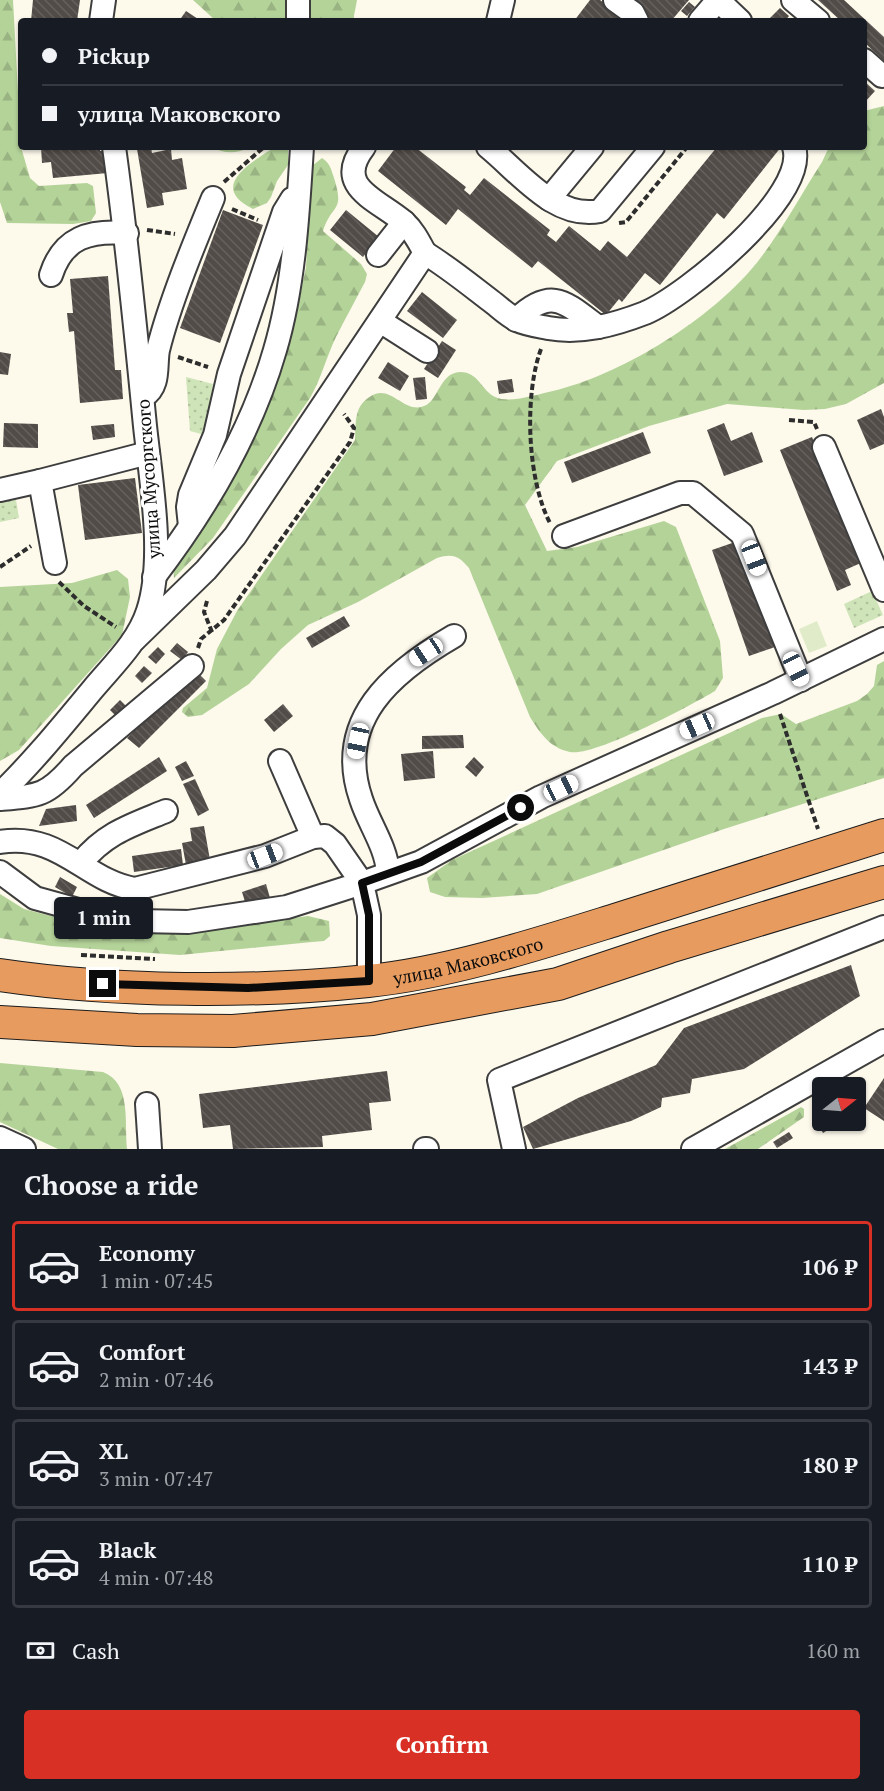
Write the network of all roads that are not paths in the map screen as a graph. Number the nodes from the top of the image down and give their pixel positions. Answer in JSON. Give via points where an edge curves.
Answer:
{"nodes":[{"id":1,"x":104,"y":0,"type":"edge"},
{"id":2,"x":298,"y":0,"type":"edge"},
{"id":3,"x":503,"y":0,"type":"edge"},
{"id":4,"x":615,"y":0,"type":"edge"},
{"id":5,"x":718,"y":0,"type":"edge"},
{"id":6,"x":793,"y":0,"type":"edge"},
{"id":7,"x":101,"y":18,"type":"edge"},
{"id":8,"x":298,"y":18,"type":"edge"},
{"id":9,"x":499,"y":18,"type":"edge"},
{"id":10,"x":636,"y":18,"type":"edge"},
{"id":11,"x":703,"y":18,"type":"edge"},
{"id":12,"x":737,"y":18,"type":"edge"},
{"id":13,"x":814,"y":18,"type":"edge"},
{"id":14,"x":867,"y":63,"type":"edge"},
{"id":15,"x":882,"y":76,"type":"dead end"},
{"id":16,"x":114,"y":150,"type":"edge"},
{"id":17,"x":302,"y":150,"type":"edge"},
{"id":18,"x":362,"y":150,"type":"edge"},
{"id":19,"x":492,"y":150,"type":"edge"},
{"id":20,"x":590,"y":150,"type":"edge"},
{"id":21,"x":650,"y":150,"type":"edge"},
{"id":22,"x":795,"y":150,"type":"edge"},
{"id":23,"x":298,"y":190,"type":"junction"},
{"id":24,"x":213,"y":198,"type":"road end"},
{"id":25,"x":549,"y":199,"type":"junction"},
{"id":26,"x":404,"y":222,"type":"junction"},
{"id":27,"x":126,"y":230,"type":"junction"},
{"id":28,"x":425,"y":253,"type":"junction"},
{"id":29,"x":378,"y":255,"type":"dead end"},
{"id":30,"x":51,"y":274,"type":"dead end"},
{"id":31,"x":516,"y":320,"type":"junction"},
{"id":32,"x":380,"y":321,"type":"junction"},
{"id":33,"x":598,"y":327,"type":"junction"},
{"id":34,"x":427,"y":351,"type":"dead end"},
{"id":35,"x":142,"y":397,"type":"junction"},
{"id":36,"x":824,"y":447,"type":"dead end"},
{"id":37,"x":148,"y":453,"type":"junction"},
{"id":38,"x":40,"y":482,"type":"junction"},
{"id":39,"x":0,"y":490,"type":"edge"},
{"id":40,"x":190,"y":528,"type":"junction"},
{"id":41,"x":564,"y":536,"type":"road end"},
{"id":42,"x":55,"y":563,"type":"road end"},
{"id":43,"x":154,"y":577,"type":"junction"},
{"id":44,"x":884,"y":590,"type":"edge"},
{"id":45,"x":454,"y":636,"type":"dead end"},
{"id":46,"x":884,"y":639,"type":"edge"},
{"id":47,"x":134,"y":640,"type":"junction"},
{"id":48,"x":192,"y":666,"type":"road end"},
{"id":49,"x":801,"y":680,"type":"junction"},
{"id":50,"x":280,"y":761,"type":"dead end"},
{"id":51,"x":0,"y":794,"type":"edge"},
{"id":52,"x":0,"y":800,"type":"edge"},
{"id":53,"x":166,"y":811,"type":"dead end"},
{"id":54,"x":884,"y":835,"type":"edge"},
{"id":55,"x":313,"y":837,"type":"junction"},
{"id":56,"x":0,"y":842,"type":"edge"},
{"id":57,"x":81,"y":863,"type":"junction"},
{"id":58,"x":0,"y":872,"type":"edge"},
{"id":59,"x":388,"y":872,"type":"junction"},
{"id":60,"x":884,"y":882,"type":"edge"},
{"id":61,"x":362,"y":883,"type":"junction"},
{"id":62,"x":884,"y":927,"type":"edge"},
{"id":63,"x":0,"y":975,"type":"edge"},
{"id":64,"x":369,"y":981,"type":"junction"},
{"id":65,"x":0,"y":1022,"type":"edge"},
{"id":66,"x":884,"y":1041,"type":"edge"},
{"id":67,"x":147,"y":1104,"type":"dead end"},
{"id":68,"x":0,"y":1138,"type":"edge"},
{"id":69,"x":24,"y":1149,"type":"edge"},
{"id":70,"x":150,"y":1149,"type":"edge"},
{"id":71,"x":514,"y":1149,"type":"edge"},
{"id":72,"x":693,"y":1149,"type":"edge"}],
"edges":[{"from":1,"to":7,"type":"street"},
{"from":2,"to":8,"type":"street"},
{"from":3,"to":9,"type":"street"},
{"from":4,"to":10,"type":"street"},
{"from":5,"to":11,"type":"street"},
{"from":5,"to":12,"type":"street"},
{"from":6,"to":13,"type":"street"},
{"from":14,"to":15,"type":"street"},
{"from":16,"to":27,"type":"street","name":"улица Мусоргского"},
{"from":17,"to":23,"type":"street"},
{"from":18,"to":26,"type":"street","via":[[353,163],[352,178]]},
{"from":19,"to":25,"type":"street"},
{"from":20,"to":25,"type":"street"},
{"from":21,"to":25,"type":"street","via":[[600,210],[573,211]]},
{"from":22,"to":33,"type":"street","via":[[796,156],[778,198],[751,232],[710,269],[648,312]]},
{"from":23,"to":40,"type":"street","via":[[278,228],[229,374],[215,435],[190,495]]},
{"from":23,"to":40,"type":"street","via":[[276,349],[240,442]]},
{"from":24,"to":35,"type":"street","via":[[158,351],[155,381]]},
{"from":26,"to":28,"type":"street"},
{"from":26,"to":29,"type":"street"},
{"from":27,"to":30,"type":"street","via":[[82,237],[67,244]]},
{"from":27,"to":35,"type":"street","name":"улица Мусоргского"},
{"from":28,"to":31,"type":"street"},
{"from":28,"to":32,"type":"street"},
{"from":31,"to":33,"type":"street","via":[[548,328]]},
{"from":31,"to":33,"type":"street","via":[[531,306],[552,299]]},
{"from":32,"to":34,"type":"street"},
{"from":32,"to":47,"type":"street","via":[[235,536]]},
{"from":35,"to":37,"type":"street","name":"улица Мусоргского"},
{"from":36,"to":44,"type":"street"},
{"from":37,"to":38,"type":"street"},
{"from":37,"to":43,"type":"street","name":"улица Мусоргского"},
{"from":38,"to":39,"type":"street"},
{"from":38,"to":42,"type":"street"},
{"from":40,"to":43,"type":"street"},
{"from":41,"to":49,"type":"street","via":[[680,493],[693,493],[742,534]]},
{"from":43,"to":47,"type":"street","name":"улица Мусоргского","via":[[147,611]]},
{"from":45,"to":59,"type":"street","via":[[414,660],[387,683],[359,728],[354,757],[360,797],[387,855]]},
{"from":46,"to":49,"type":"street"},
{"from":47,"to":51,"type":"street","name":"улица Мусоргского","via":[[32,763]]},
{"from":48,"to":52,"type":"street","via":[[73,766],[56,786],[34,796]]},
{"from":49,"to":59,"type":"street","via":[[541,797],[421,862]]},
{"from":50,"to":55,"type":"street"},
{"from":53,"to":57,"type":"street","via":[[112,834],[99,842]]},
{"from":54,"to":64,"type":"highway","name":"улица Маковского","via":[[550,941]]},
{"from":55,"to":57,"type":"street","via":[[265,856],[135,889],[122,887]]},
{"from":55,"to":61,"type":"street","via":[[325,837],[335,844]]},
{"from":56,"to":57,"type":"street","via":[[30,839]]},
{"from":58,"to":61,"type":"street","via":[[35,898],[138,921],[188,922],[287,907]]},
{"from":59,"to":61,"type":"street"},
{"from":60,"to":65,"type":"highway","via":[[558,984],[372,1019],[233,1031],[125,1030]]},
{"from":61,"to":64,"type":"street","via":[[369,915]]},
{"from":62,"to":71,"type":"street","via":[[499,1080]]},
{"from":63,"to":64,"type":"highway","name":"улица Маковского","via":[[58,982],[248,988]]},
{"from":66,"to":72,"type":"street"},
{"from":67,"to":70,"type":"street"},
{"from":68,"to":69,"type":"street"}]}
